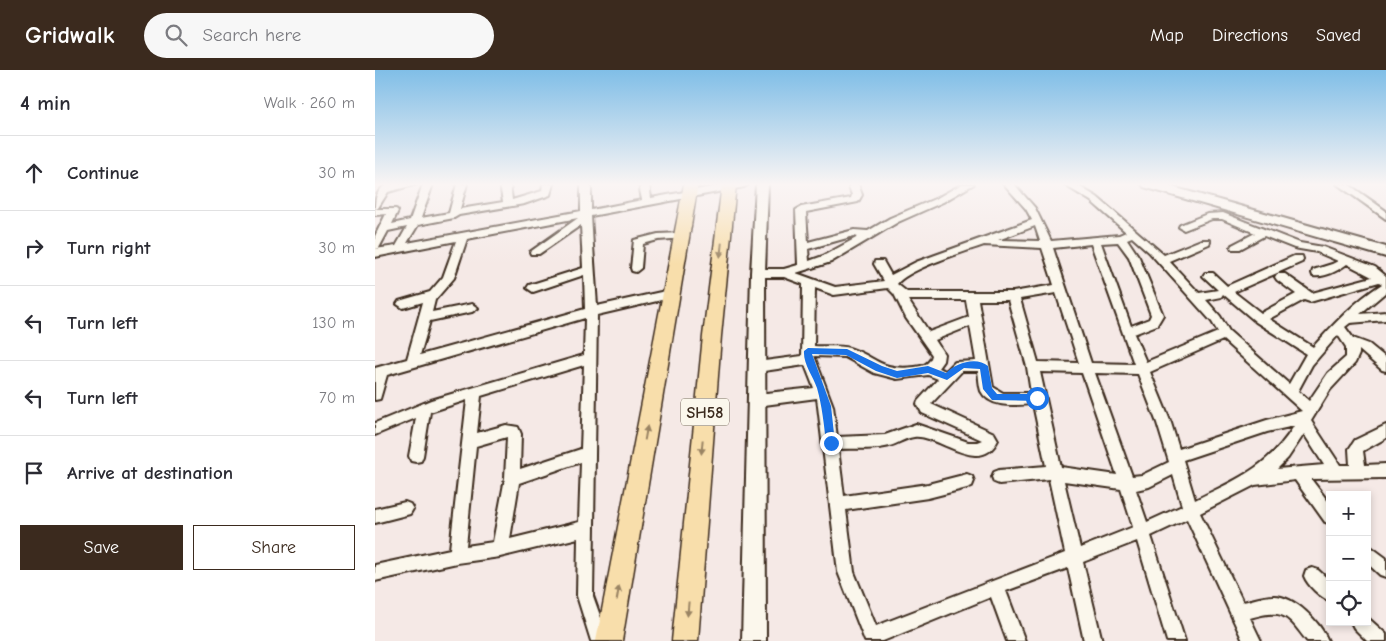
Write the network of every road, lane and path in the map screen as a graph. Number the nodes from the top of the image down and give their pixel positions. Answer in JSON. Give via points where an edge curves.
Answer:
{"nodes":[{"id":1,"x":418,"y":211,"type":"edge"},
{"id":2,"x":464,"y":211,"type":"edge"},
{"id":3,"x":584,"y":211,"type":"edge"},
{"id":4,"x":608,"y":211,"type":"edge"},
{"id":5,"x":686,"y":211,"type":"edge"},
{"id":6,"x":730,"y":211,"type":"edge"},
{"id":7,"x":761,"y":211,"type":"edge"},
{"id":8,"x":801,"y":211,"type":"edge"},
{"id":9,"x":916,"y":211,"type":"edge"},
{"id":10,"x":1031,"y":211,"type":"edge"},
{"id":11,"x":1109,"y":211,"type":"edge"},
{"id":12,"x":1241,"y":211,"type":"edge"},
{"id":13,"x":375,"y":212,"type":"edge"},
{"id":14,"x":455,"y":212,"type":"joint"},
{"id":15,"x":584,"y":216,"type":"junction"},
{"id":16,"x":1037,"y":222,"type":"junction"},
{"id":17,"x":414,"y":223,"type":"junction"},
{"id":18,"x":1184,"y":227,"type":"dead end"},
{"id":19,"x":385,"y":228,"type":"junction"},
{"id":20,"x":1264,"y":232,"type":"junction"},
{"id":21,"x":870,"y":234,"type":"junction"},
{"id":22,"x":681,"y":236,"type":"junction"},
{"id":23,"x":1126,"y":236,"type":"junction"},
{"id":24,"x":461,"y":238,"type":"junction"},
{"id":25,"x":1095,"y":242,"type":"junction"},
{"id":26,"x":1205,"y":242,"type":"dead end"},
{"id":27,"x":983,"y":243,"type":"junction"},
{"id":28,"x":1047,"y":245,"type":"junction"},
{"id":29,"x":375,"y":246,"type":"edge"},
{"id":30,"x":803,"y":247,"type":"junction"},
{"id":31,"x":1236,"y":247,"type":"dead end"},
{"id":32,"x":399,"y":249,"type":"junction"},
{"id":33,"x":535,"y":252,"type":"dead end"},
{"id":34,"x":1386,"y":252,"type":"edge"},
{"id":35,"x":375,"y":253,"type":"edge"},
{"id":36,"x":1298,"y":258,"type":"dead end"},
{"id":37,"x":1162,"y":260,"type":"junction"},
{"id":38,"x":1346,"y":260,"type":"junction"},
{"id":39,"x":879,"y":264,"type":"dead end"},
{"id":40,"x":804,"y":267,"type":"junction"},
{"id":41,"x":636,"y":268,"type":"dead end"},
{"id":42,"x":590,"y":270,"type":"junction"},
{"id":43,"x":758,"y":273,"type":"junction"},
{"id":44,"x":785,"y":273,"type":"junction"},
{"id":45,"x":1317,"y":274,"type":"dead end"},
{"id":46,"x":1209,"y":276,"type":"dead end"},
{"id":47,"x":1281,"y":277,"type":"dead end"},
{"id":48,"x":809,"y":282,"type":"junction"},
{"id":49,"x":1384,"y":282,"type":"edge"},
{"id":50,"x":891,"y":283,"type":"junction"},
{"id":51,"x":533,"y":288,"type":"dead end"},
{"id":52,"x":1061,"y":288,"type":"junction"},
{"id":53,"x":1221,"y":293,"type":"junction"},
{"id":54,"x":670,"y":294,"type":"junction"},
{"id":55,"x":899,"y":294,"type":"junction"},
{"id":56,"x":432,"y":295,"type":"junction"},
{"id":57,"x":971,"y":295,"type":"junction"},
{"id":58,"x":1304,"y":295,"type":"junction"},
{"id":59,"x":1013,"y":296,"type":"junction"},
{"id":60,"x":1197,"y":298,"type":"junction"},
{"id":61,"x":403,"y":304,"type":"dead end"},
{"id":62,"x":472,"y":308,"type":"dead end"},
{"id":63,"x":591,"y":312,"type":"junction"},
{"id":64,"x":1386,"y":316,"type":"edge"},
{"id":65,"x":425,"y":318,"type":"junction"},
{"id":66,"x":975,"y":319,"type":"junction"},
{"id":67,"x":1260,"y":319,"type":"junction"},
{"id":68,"x":1342,"y":323,"type":"junction"},
{"id":69,"x":1127,"y":332,"type":"junction"},
{"id":70,"x":1225,"y":334,"type":"junction"},
{"id":71,"x":927,"y":338,"type":"junction"},
{"id":72,"x":1351,"y":342,"type":"junction"},
{"id":73,"x":1314,"y":353,"type":"junction"},
{"id":74,"x":808,"y":356,"type":"junction"},
{"id":75,"x":590,"y":358,"type":"junction"},
{"id":76,"x":413,"y":363,"type":"junction"},
{"id":77,"x":984,"y":366,"type":"junction"},
{"id":78,"x":1386,"y":366,"type":"edge"},
{"id":79,"x":757,"y":367,"type":"junction"},
{"id":80,"x":1033,"y":367,"type":"junction"},
{"id":81,"x":1087,"y":369,"type":"junction"},
{"id":82,"x":1143,"y":369,"type":"junction"},
{"id":83,"x":928,"y":370,"type":"junction"},
{"id":84,"x":378,"y":372,"type":"edge"},
{"id":85,"x":947,"y":377,"type":"junction"},
{"id":86,"x":475,"y":392,"type":"junction"},
{"id":87,"x":822,"y":392,"type":"junction"},
{"id":88,"x":1291,"y":393,"type":"junction"},
{"id":89,"x":375,"y":395,"type":"edge"},
{"id":90,"x":1037,"y":398,"type":"junction"},
{"id":91,"x":757,"y":400,"type":"junction"},
{"id":92,"x":424,"y":409,"type":"junction"},
{"id":93,"x":1305,"y":416,"type":"junction"},
{"id":94,"x":375,"y":429,"type":"edge"},
{"id":95,"x":1386,"y":431,"type":"edge"},
{"id":96,"x":469,"y":442,"type":"junction"},
{"id":97,"x":831,"y":443,"type":"junction"},
{"id":98,"x":589,"y":453,"type":"junction"},
{"id":99,"x":416,"y":456,"type":"dead end"},
{"id":100,"x":1175,"y":461,"type":"junction"},
{"id":101,"x":1358,"y":470,"type":"junction"},
{"id":102,"x":1335,"y":471,"type":"junction"},
{"id":103,"x":1386,"y":471,"type":"edge"},
{"id":104,"x":1054,"y":472,"type":"junction"},
{"id":105,"x":1299,"y":474,"type":"junction"},
{"id":106,"x":999,"y":477,"type":"dead end"},
{"id":107,"x":512,"y":478,"type":"junction"},
{"id":108,"x":1251,"y":479,"type":"junction"},
{"id":109,"x":967,"y":481,"type":"dead end"},
{"id":110,"x":1127,"y":484,"type":"junction"},
{"id":111,"x":837,"y":504,"type":"junction"},
{"id":112,"x":405,"y":509,"type":"dead end"},
{"id":113,"x":1191,"y":510,"type":"junction"},
{"id":114,"x":1326,"y":511,"type":"edge"},
{"id":115,"x":375,"y":516,"type":"edge"},
{"id":116,"x":587,"y":528,"type":"junction"},
{"id":117,"x":1142,"y":532,"type":"junction"},
{"id":118,"x":500,"y":549,"type":"junction"},
{"id":119,"x":457,"y":555,"type":"junction"},
{"id":120,"x":1371,"y":556,"type":"edge"},
{"id":121,"x":1075,"y":557,"type":"junction"},
{"id":122,"x":1386,"y":569,"type":"edge"},
{"id":123,"x":375,"y":573,"type":"edge"},
{"id":124,"x":1312,"y":576,"type":"dead end"},
{"id":125,"x":996,"y":587,"type":"junction"},
{"id":126,"x":1326,"y":589,"type":"edge"},
{"id":127,"x":1239,"y":612,"type":"junction"},
{"id":128,"x":1364,"y":626,"type":"edge"},
{"id":129,"x":874,"y":638,"type":"edge"},
{"id":130,"x":600,"y":641,"type":"edge"},
{"id":131,"x":609,"y":641,"type":"edge"},
{"id":132,"x":685,"y":641,"type":"edge"},
{"id":133,"x":754,"y":641,"type":"edge"},
{"id":134,"x":1016,"y":641,"type":"edge"},
{"id":135,"x":1093,"y":641,"type":"edge"},
{"id":136,"x":1176,"y":641,"type":"edge"},
{"id":137,"x":1252,"y":641,"type":"edge"},
{"id":138,"x":1319,"y":641,"type":"edge"},
{"id":139,"x":1380,"y":641,"type":"edge"}],
"edges":[{"from":1,"to":17,"type":"street"},
{"from":2,"to":14,"type":"street"},
{"from":3,"to":15,"type":"street"},
{"from":4,"to":15,"type":"street"},
{"from":5,"to":22,"type":"main road"},
{"from":6,"to":132,"type":"main road","number":"SH58","one_way":true,"via":[[712,336]]},
{"from":7,"to":43,"type":"street"},
{"from":8,"to":30,"type":"street"},
{"from":9,"to":21,"type":"street"},
{"from":10,"to":16,"type":"street"},
{"from":11,"to":23,"type":"street"},
{"from":12,"to":34,"type":"street"},
{"from":13,"to":19,"type":"street","via":[[393,211]]},
{"from":14,"to":17,"type":"street","via":[[454,215]]},
{"from":15,"to":24,"type":"street"},
{"from":15,"to":33,"type":"street"},
{"from":15,"to":42,"type":"street"},
{"from":16,"to":27,"type":"street"},
{"from":16,"to":28,"type":"street"},
{"from":17,"to":19,"type":"street"},
{"from":17,"to":32,"type":"street"},
{"from":18,"to":20,"type":"street","via":[[1219,215]]},
{"from":19,"to":29,"type":"street"},
{"from":20,"to":31,"type":"street"},
{"from":20,"to":38,"type":"street"},
{"from":21,"to":30,"type":"street","via":[[854,233]]},
{"from":21,"to":40,"type":"street","via":[[827,259]]},
{"from":22,"to":41,"type":"street","via":[[638,242]]},
{"from":22,"to":54,"type":"main road"},
{"from":23,"to":25,"type":"street"},
{"from":23,"to":37,"type":"street"},
{"from":23,"to":69,"type":"street","via":[[1157,315],[1153,322]]},
{"from":24,"to":32,"type":"street"},
{"from":24,"to":56,"type":"street","via":[[448,278]]},
{"from":25,"to":28,"type":"street"},
{"from":25,"to":69,"type":"street"},
{"from":26,"to":37,"type":"street"},
{"from":27,"to":28,"type":"street"},
{"from":27,"to":50,"type":"street","via":[[920,264],[897,275]]},
{"from":28,"to":52,"type":"street"},
{"from":30,"to":40,"type":"street"},
{"from":32,"to":35,"type":"street"},
{"from":36,"to":53,"type":"street"},
{"from":37,"to":60,"type":"street"},
{"from":38,"to":45,"type":"street"},
{"from":38,"to":49,"type":"street","via":[[1371,270]]},
{"from":39,"to":50,"type":"street"},
{"from":40,"to":44,"type":"street"},
{"from":42,"to":51,"type":"street"},
{"from":42,"to":63,"type":"street"},
{"from":43,"to":44,"type":"street"},
{"from":43,"to":79,"type":"street"},
{"from":44,"to":48,"type":"street"},
{"from":46,"to":53,"type":"street"},
{"from":47,"to":58,"type":"street"},
{"from":48,"to":50,"type":"street","via":[[834,291]]},
{"from":48,"to":74,"type":"street"},
{"from":49,"to":58,"type":"street","via":[[1313,298]]},
{"from":49,"to":68,"type":"street"},
{"from":50,"to":55,"type":"street"},
{"from":52,"to":59,"type":"street"},
{"from":52,"to":81,"type":"street"},
{"from":53,"to":60,"type":"street"},
{"from":53,"to":67,"type":"street"},
{"from":54,"to":63,"type":"street"},
{"from":131,"to":54,"type":"main road","one_way":true},
{"from":55,"to":57,"type":"street","via":[[910,297]]},
{"from":55,"to":71,"type":"street","via":[[909,315]]},
{"from":56,"to":61,"type":"street"},
{"from":56,"to":65,"type":"street"},
{"from":57,"to":59,"type":"street"},
{"from":57,"to":66,"type":"street"},
{"from":58,"to":67,"type":"street"},
{"from":59,"to":80,"type":"street"},
{"from":60,"to":70,"type":"street"},
{"from":62,"to":65,"type":"street"},
{"from":63,"to":75,"type":"street"},
{"from":63,"to":76,"type":"street"},
{"from":64,"to":68,"type":"street"},
{"from":65,"to":76,"type":"street"},
{"from":66,"to":71,"type":"street"},
{"from":66,"to":77,"type":"street"},
{"from":67,"to":73,"type":"street"},
{"from":68,"to":72,"type":"street"},
{"from":68,"to":73,"type":"street"},
{"from":69,"to":82,"type":"street"},
{"from":70,"to":82,"type":"street"},
{"from":70,"to":88,"type":"street"},
{"from":71,"to":83,"type":"street","via":[[938,358]]},
{"from":72,"to":78,"type":"street","via":[[1365,347]]},
{"from":72,"to":93,"type":"street","via":[[1351,360],[1331,377]]},
{"from":73,"to":88,"type":"street"},
{"from":74,"to":79,"type":"street"},
{"from":74,"to":83,"type":"street","via":[[847,352],[897,374]]},
{"from":74,"to":87,"type":"street"},
{"from":75,"to":86,"type":"street"},
{"from":75,"to":98,"type":"street"},
{"from":76,"to":84,"type":"street"},
{"from":77,"to":85,"type":"street","via":[[963,365]]},
{"from":77,"to":90,"type":"street","via":[[987,389],[995,398]]},
{"from":79,"to":91,"type":"street"},
{"from":80,"to":81,"type":"street"},
{"from":80,"to":90,"type":"street"},
{"from":81,"to":82,"type":"street"},
{"from":81,"to":110,"type":"street"},
{"from":82,"to":100,"type":"street"},
{"from":83,"to":85,"type":"street"},
{"from":84,"to":89,"type":"street"},
{"from":85,"to":97,"type":"street","via":[[924,406],[989,437],[991,440],[987,445],[969,450],[916,430],[885,440]]},
{"from":86,"to":92,"type":"street"},
{"from":86,"to":96,"type":"street"},
{"from":87,"to":91,"type":"street"},
{"from":87,"to":97,"type":"street"},
{"from":88,"to":93,"type":"street"},
{"from":90,"to":104,"type":"street"},
{"from":91,"to":133,"type":"street"},
{"from":92,"to":94,"type":"street"},
{"from":92,"to":99,"type":"street"},
{"from":93,"to":100,"type":"street","via":[[1267,426]]},
{"from":93,"to":102,"type":"street"},
{"from":93,"to":108,"type":"street","via":[[1287,448],[1275,462]]},
{"from":95,"to":101,"type":"street","via":[[1356,449]]},
{"from":96,"to":107,"type":"street","via":[[513,431]]},
{"from":96,"to":119,"type":"street"},
{"from":97,"to":111,"type":"street"},
{"from":98,"to":107,"type":"street"},
{"from":98,"to":116,"type":"street"},
{"from":100,"to":110,"type":"street","via":[[1144,482]]},
{"from":100,"to":113,"type":"street"},
{"from":101,"to":102,"type":"street"},
{"from":101,"to":103,"type":"street"},
{"from":102,"to":105,"type":"street"},
{"from":104,"to":106,"type":"street"},
{"from":104,"to":110,"type":"street"},
{"from":104,"to":121,"type":"street"},
{"from":105,"to":108,"type":"street"},
{"from":105,"to":114,"type":"street"},
{"from":107,"to":118,"type":"street"},
{"from":108,"to":113,"type":"street"},
{"from":109,"to":111,"type":"street"},
{"from":110,"to":117,"type":"street"},
{"from":111,"to":129,"type":"street","via":[[846,572]]},
{"from":112,"to":115,"type":"street"},
{"from":113,"to":117,"type":"street"},
{"from":113,"to":127,"type":"street"},
{"from":116,"to":118,"type":"street"},
{"from":116,"to":130,"type":"street","via":[[585,596]]},
{"from":117,"to":121,"type":"street"},
{"from":117,"to":136,"type":"street"},
{"from":118,"to":119,"type":"street"},
{"from":119,"to":123,"type":"street"},
{"from":120,"to":122,"type":"street"},
{"from":121,"to":125,"type":"street"},
{"from":121,"to":135,"type":"street"},
{"from":124,"to":126,"type":"street"},
{"from":125,"to":129,"type":"street","via":[[915,617]]},
{"from":125,"to":134,"type":"street"},
{"from":127,"to":137,"type":"street"},
{"from":127,"to":138,"type":"street","via":[[1282,605],[1289,608]]},
{"from":128,"to":139,"type":"street"}]}
